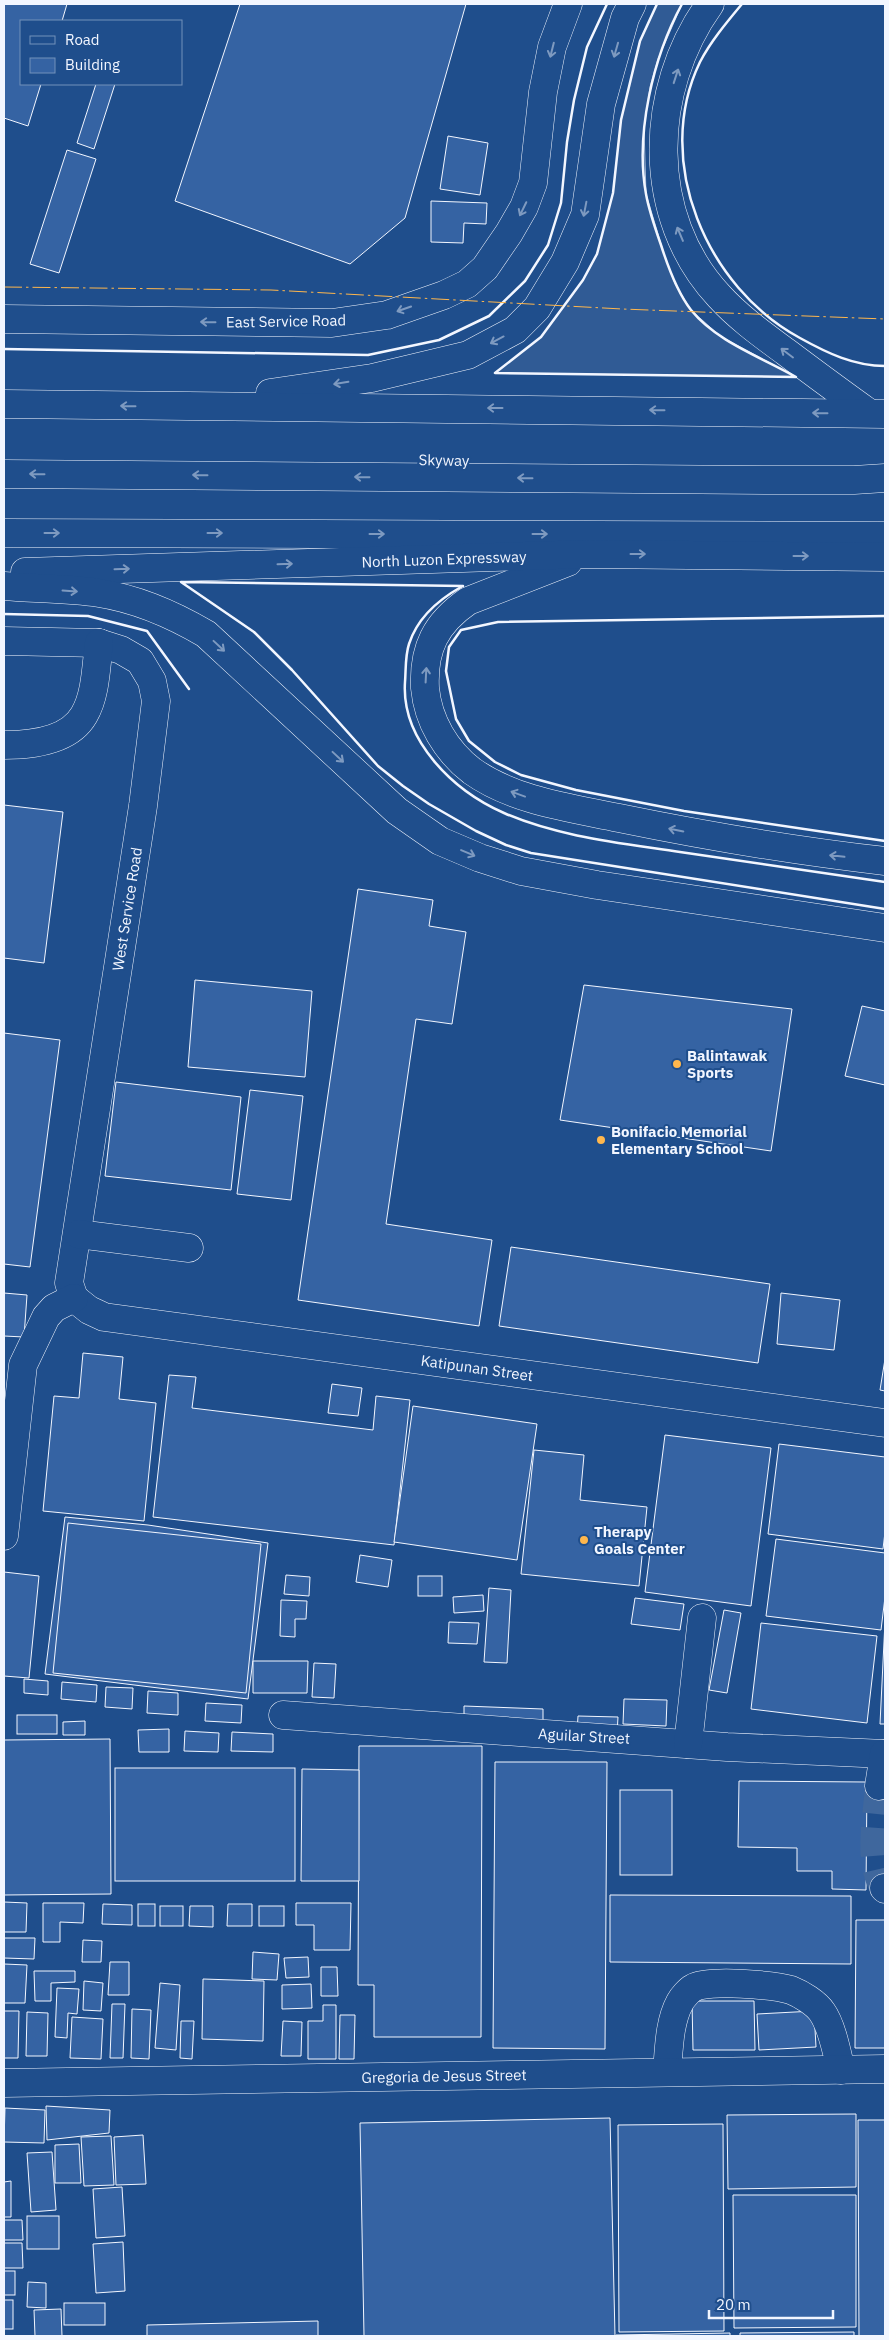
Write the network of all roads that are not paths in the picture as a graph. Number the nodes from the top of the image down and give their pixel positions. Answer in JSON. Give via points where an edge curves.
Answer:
{"nodes":[{"id":1,"x":568,"y":4,"type":"edge"},
{"id":2,"x":632,"y":4,"type":"edge"},
{"id":3,"x":710,"y":4,"type":"edge"},
{"id":4,"x":4,"y":319,"type":"edge"},
{"id":5,"x":4,"y":404,"type":"edge"},
{"id":6,"x":177,"y":407,"type":"junction"},
{"id":7,"x":877,"y":414,"type":"edge"},
{"id":8,"x":4,"y":455,"type":"edge"},
{"id":9,"x":885,"y":464,"type":"edge"},
{"id":10,"x":4,"y":474,"type":"edge"},
{"id":11,"x":885,"y":478,"type":"edge"},
{"id":12,"x":4,"y":533,"type":"edge"},
{"id":13,"x":885,"y":536,"type":"edge"},
{"id":14,"x":590,"y":554,"type":"junction"},
{"id":15,"x":885,"y":557,"type":"edge"},
{"id":16,"x":4,"y":573,"type":"edge"},
{"id":17,"x":4,"y":586,"type":"edge"},
{"id":18,"x":4,"y":641,"type":"edge"},
{"id":19,"x":99,"y":643,"type":"junction"},
{"id":20,"x":4,"y":746,"type":"edge"},
{"id":21,"x":885,"y":861,"type":"edge"},
{"id":22,"x":885,"y":928,"type":"edge"},
{"id":23,"x":78,"y":1234,"type":"junction"},
{"id":24,"x":189,"y":1248,"type":"dead end"},
{"id":25,"x":74,"y":1298,"type":"junction"},
{"id":26,"x":13,"y":1364,"type":"edge"},
{"id":27,"x":885,"y":1423,"type":"edge"},
{"id":28,"x":4,"y":1536,"type":"edge"},
{"id":29,"x":702,"y":1618,"type":"dead end"},
{"id":30,"x":283,"y":1716,"type":"dead end"},
{"id":31,"x":688,"y":1744,"type":"junction"},
{"id":32,"x":885,"y":1754,"type":"edge"},
{"id":33,"x":879,"y":1786,"type":"tunnel mouth"},
{"id":34,"x":885,"y":2069,"type":"edge"},
{"id":35,"x":841,"y":2070,"type":"junction"},
{"id":36,"x":667,"y":2072,"type":"junction"},
{"id":37,"x":4,"y":2083,"type":"edge"}],
"edges":[{"from":1,"to":4,"type":"main road","name":"East Service Road","one_way":true,"via":[[552,47],[543,92],[533,182],[524,207],[485,268],[467,284],[387,315],[332,323]]},
{"from":2,"to":6,"type":"main road","one_way":true,"via":[[625,18],[601,104],[585,215],[556,277],[537,308],[515,330],[468,354],[372,378]]},
{"from":7,"to":3,"type":"main road","one_way":true,"via":[[762,334],[728,306],[702,275],[679,232],[670,207],[663,155],[666,111],[685,48]]},
{"from":6,"to":5,"type":"main road","one_way":true},
{"from":7,"to":6,"type":"main road","one_way":true},
{"from":8,"to":9,"type":"main road","name":"Skyway"},
{"from":11,"to":10,"type":"main road","one_way":true},
{"from":12,"to":13,"type":"main road","one_way":true},
{"from":14,"to":15,"type":"main road","name":"North Luzon Expressway","one_way":true},
{"from":16,"to":14,"type":"main road","name":"North Luzon Expressway","one_way":true},
{"from":21,"to":14,"type":"main road","one_way":true,"via":[[815,853],[566,807],[504,788],[473,771],[455,756],[438,731],[426,701],[426,668],[436,632],[455,610],[468,601]]},
{"from":17,"to":22,"type":"main road","one_way":true,"via":[[98,593],[135,601],[184,621],[206,634],[397,811],[440,840],[480,858],[521,871],[597,885]]},
{"from":18,"to":19,"type":"main road","name":"West Service Road"},
{"from":19,"to":20,"type":"main road","via":[[92,693],[84,715],[70,731],[50,740]]},
{"from":19,"to":23,"type":"main road","name":"West Service Road","via":[[140,661],[152,680],[156,701]]},
{"from":23,"to":24,"type":"main road"},
{"from":23,"to":25,"type":"main road","name":"West Service Road","via":[[69,1283]]},
{"from":25,"to":26,"type":"main road","via":[[46,1316]]},
{"from":25,"to":27,"type":"main road","name":"Katipunan Street","via":[[104,1317]]},
{"from":26,"to":28,"type":"main road"},
{"from":29,"to":31,"type":"main road"},
{"from":30,"to":31,"type":"main road","name":"Aguilar Street"},
{"from":31,"to":32,"type":"main road","name":"Aguilar Street"},
{"from":32,"to":33,"type":"main road"},
{"from":34,"to":35,"type":"main road","name":"Gregoria de Jesus Street"},
{"from":35,"to":36,"type":"main road","name":"Gregoria de Jesus Street"},
{"from":35,"to":36,"type":"main road","via":[[822,2011],[808,1999],[792,1991],[759,1985],[718,1984],[693,1987],[680,2001],[672,2025]]},
{"from":36,"to":37,"type":"main road","name":"Gregoria de Jesus Street"}]}
